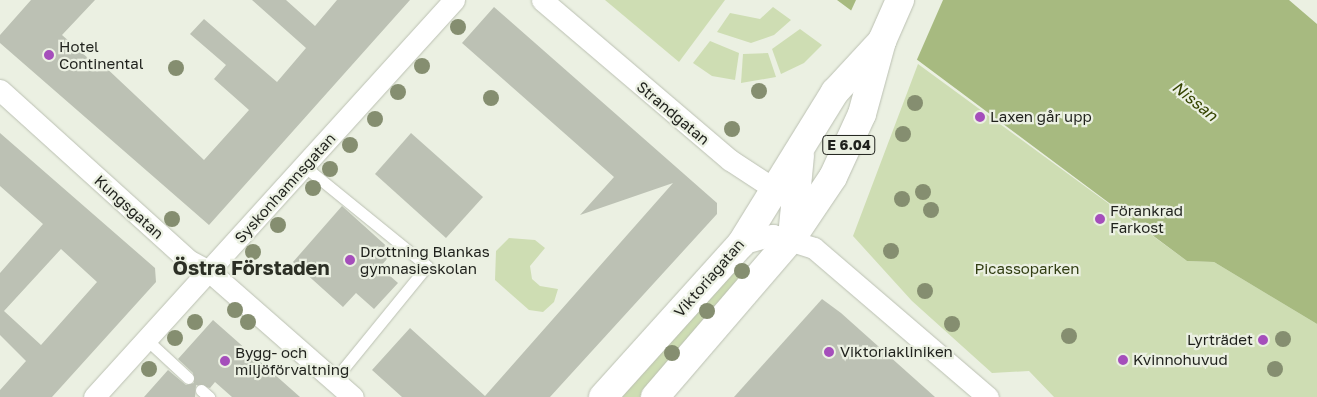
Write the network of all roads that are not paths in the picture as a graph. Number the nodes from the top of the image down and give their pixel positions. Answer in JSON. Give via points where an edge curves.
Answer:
{"nodes":[{"id":1,"x":454,"y":0,"type":"edge"},
{"id":2,"x":542,"y":0,"type":"edge"},
{"id":3,"x":900,"y":0,"type":"edge"},
{"id":4,"x":882,"y":41,"type":"junction"},
{"id":5,"x":0,"y":90,"type":"edge"},
{"id":6,"x":304,"y":166,"type":"junction"},
{"id":7,"x":796,"y":198,"type":"junction"},
{"id":8,"x":792,"y":238,"type":"junction"},
{"id":9,"x":740,"y":244,"type":"junction"},
{"id":10,"x":209,"y":271,"type":"junction"},
{"id":11,"x":147,"y":340,"type":"junction"},
{"id":12,"x":188,"y":378,"type":"dead end"},
{"id":13,"x":334,"y":380,"type":"junction"},
{"id":14,"x":661,"y":393,"type":"edge"},
{"id":15,"x":94,"y":397,"type":"edge"},
{"id":16,"x":353,"y":397,"type":"edge"},
{"id":17,"x":603,"y":397,"type":"edge"},
{"id":18,"x":988,"y":397,"type":"edge"}],
"edges":[{"from":1,"to":6,"type":"street","name":"Syskonhamnsgatan"},
{"from":2,"to":7,"type":"street","name":"Strandgatan","via":[[677,117]]},
{"from":3,"to":4,"type":"highway","number":"E 6.04"},
{"from":4,"to":7,"type":"highway","name":"Viktoriagatan","number":"E 6.04","via":[[851,142]]},
{"from":4,"to":7,"type":"highway","name":"Viktoriagatan","number":"E 6.04","via":[[835,92],[800,149]]},
{"from":5,"to":10,"type":"street","name":"Kungsgatan","via":[[188,260]]},
{"from":6,"to":10,"type":"street","name":"Syskonhamnsgatan"},
{"from":6,"to":13,"type":"lane","via":[[428,266]]},
{"from":7,"to":8,"type":"highway","name":"Viktoriagatan","number":"E 6.04"},
{"from":7,"to":9,"type":"highway","name":"Viktoriagatan","number":"E 6.04"},
{"from":8,"to":9,"type":"street","via":[[773,235]]},
{"from":8,"to":14,"type":"highway","name":"Viktoriagatan","number":"E 6.04"},
{"from":8,"to":18,"type":"street","via":[[832,259]]},
{"from":9,"to":17,"type":"highway","name":"Viktoriagatan","number":"E 6.04"},
{"from":10,"to":11,"type":"street","name":"Syskonhamnsgatan"},
{"from":10,"to":13,"type":"street","name":"Kungsgatan"},
{"from":11,"to":12,"type":"lane"},
{"from":11,"to":15,"type":"street","name":"Syskonhamnsgatan"},
{"from":13,"to":16,"type":"street","name":"Kungsgatan"}]}
